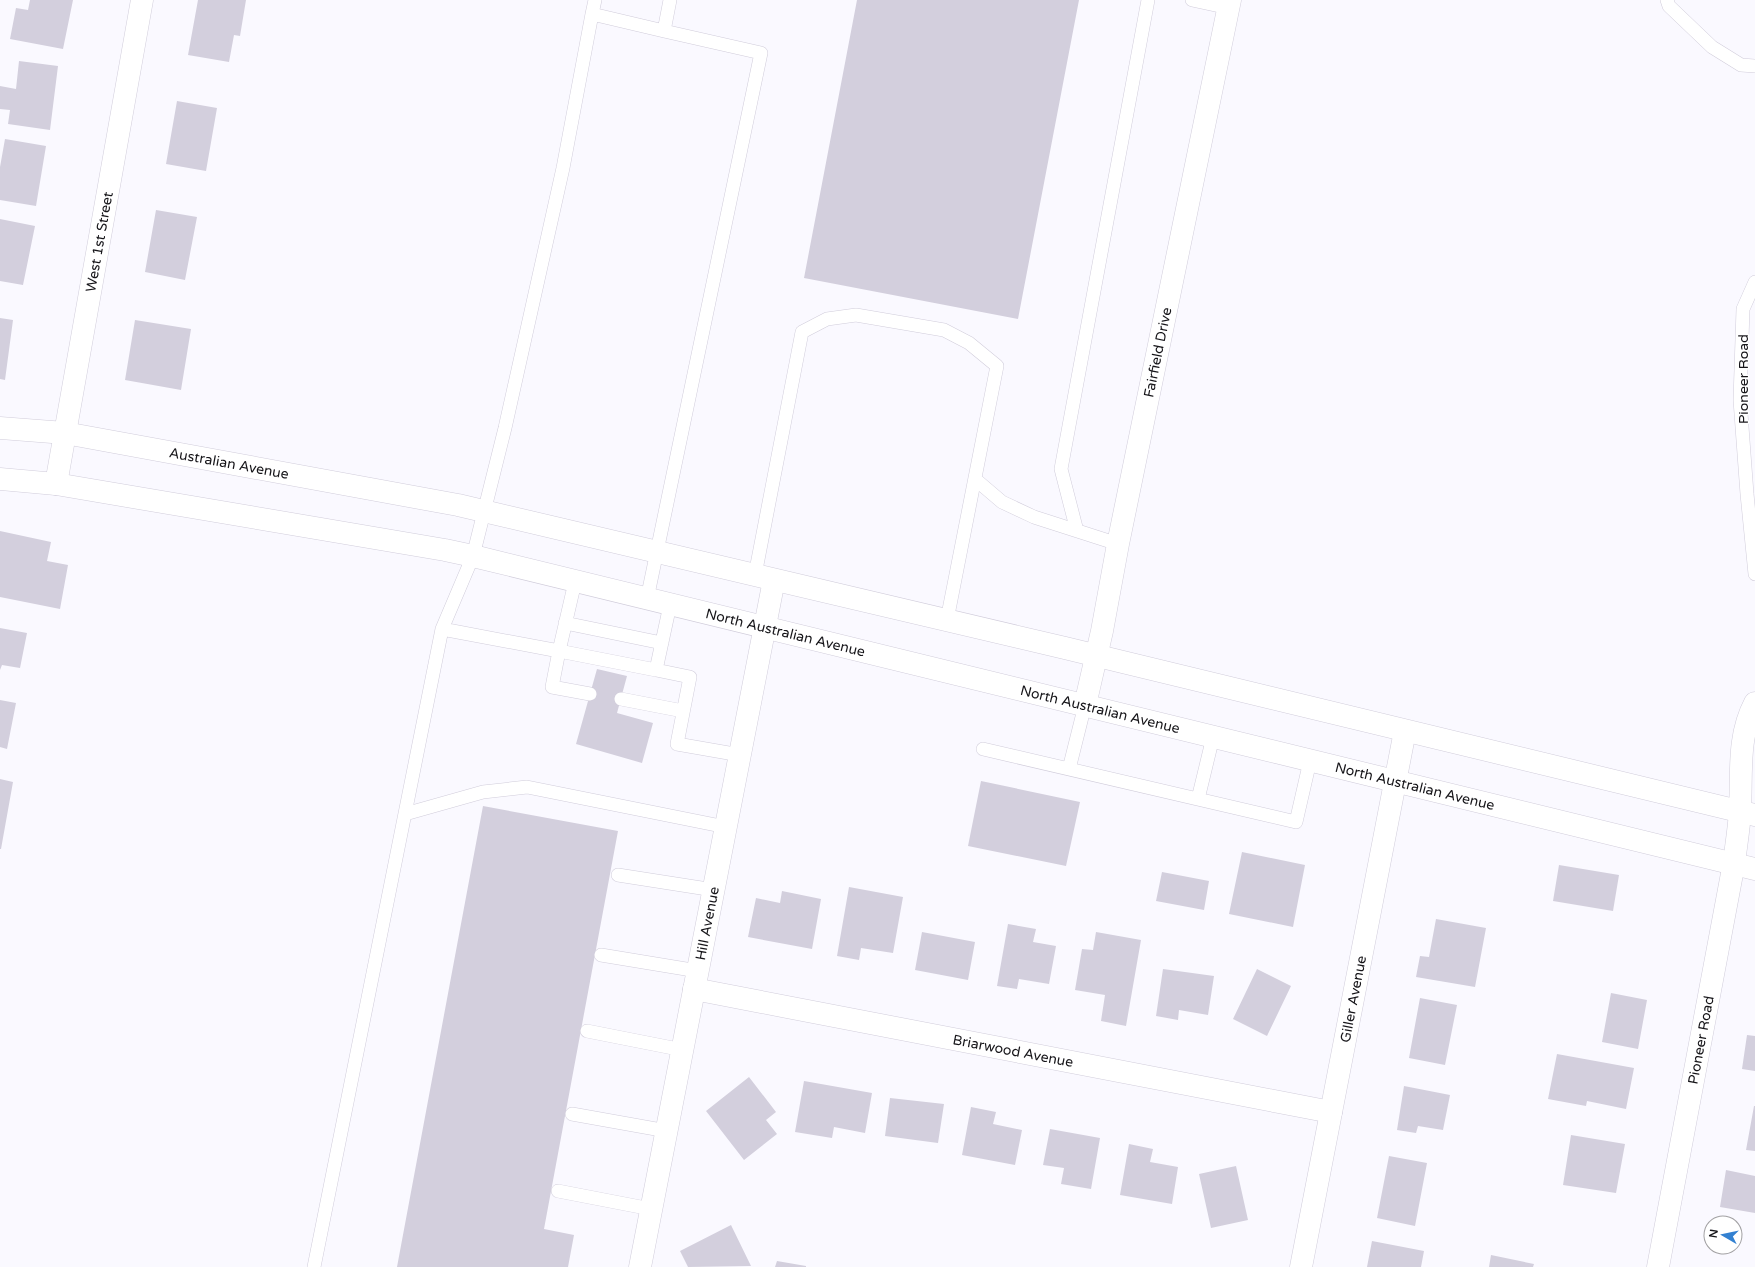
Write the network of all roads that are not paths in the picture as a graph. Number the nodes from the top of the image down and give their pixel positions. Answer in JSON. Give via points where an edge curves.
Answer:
{"nodes":[{"id":1,"x":142,"y":0,"type":"edge"},
{"id":2,"x":595,"y":0,"type":"edge"},
{"id":3,"x":670,"y":0,"type":"edge"},
{"id":4,"x":1148,"y":0,"type":"edge"},
{"id":5,"x":1192,"y":0,"type":"edge"},
{"id":6,"x":1667,"y":0,"type":"edge"},
{"id":7,"x":1229,"y":4,"type":"edge"},
{"id":8,"x":592,"y":14,"type":"junction"},
{"id":9,"x":664,"y":31,"type":"junction"},
{"id":10,"x":1755,"y":66,"type":"edge"},
{"id":11,"x":1755,"y":282,"type":"edge"},
{"id":12,"x":0,"y":428,"type":"edge"},
{"id":13,"x":65,"y":433,"type":"junction"},
{"id":14,"x":975,"y":479,"type":"junction"},
{"id":15,"x":0,"y":480,"type":"edge"},
{"id":16,"x":56,"y":484,"type":"junction"},
{"id":17,"x":484,"y":510,"type":"junction"},
{"id":18,"x":1078,"y":531,"type":"junction"},
{"id":19,"x":1118,"y":544,"type":"junction"},
{"id":20,"x":658,"y":552,"type":"junction"},
{"id":21,"x":473,"y":556,"type":"junction"},
{"id":22,"x":1755,"y":574,"type":"edge"},
{"id":23,"x":765,"y":578,"type":"junction"},
{"id":24,"x":575,"y":582,"type":"junction"},
{"id":25,"x":647,"y":599,"type":"junction"},
{"id":26,"x":670,"y":605,"type":"junction"},
{"id":27,"x":947,"y":620,"type":"junction"},
{"id":28,"x":565,"y":623,"type":"junction"},
{"id":29,"x":765,"y":628,"type":"junction"},
{"id":30,"x":442,"y":629,"type":"junction"},
{"id":31,"x":662,"y":643,"type":"junction"},
{"id":32,"x":559,"y":651,"type":"junction"},
{"id":33,"x":1096,"y":657,"type":"junction"},
{"id":34,"x":656,"y":670,"type":"junction"},
{"id":35,"x":590,"y":694,"type":"dead end"},
{"id":36,"x":621,"y":699,"type":"dead end"},
{"id":37,"x":1755,"y":703,"type":"edge"},
{"id":38,"x":1084,"y":705,"type":"junction"},
{"id":39,"x":683,"y":711,"type":"junction"},
{"id":40,"x":1405,"y":731,"type":"junction"},
{"id":41,"x":1213,"y":737,"type":"junction"},
{"id":42,"x":983,"y":749,"type":"dead end"},
{"id":43,"x":740,"y":755,"type":"junction"},
{"id":44,"x":1310,"y":761,"type":"junction"},
{"id":45,"x":1070,"y":769,"type":"junction"},
{"id":46,"x":1396,"y":781,"type":"junction"},
{"id":47,"x":1755,"y":791,"type":"edge"},
{"id":48,"x":1198,"y":799,"type":"junction"},
{"id":49,"x":405,"y":814,"type":"junction"},
{"id":50,"x":1748,"y":814,"type":"edge"},
{"id":51,"x":726,"y":827,"type":"junction"},
{"id":52,"x":1745,"y":866,"type":"edge"},
{"id":53,"x":618,"y":875,"type":"dead end"},
{"id":54,"x":714,"y":890,"type":"junction"},
{"id":55,"x":601,"y":955,"type":"dead end"},
{"id":56,"x":696,"y":980,"type":"junction"},
{"id":57,"x":587,"y":1031,"type":"dead end"},
{"id":58,"x":683,"y":1050,"type":"junction"},
{"id":59,"x":1331,"y":1112,"type":"junction"},
{"id":60,"x":572,"y":1114,"type":"dead end"},
{"id":61,"x":667,"y":1131,"type":"junction"},
{"id":62,"x":558,"y":1191,"type":"dead end"},
{"id":63,"x":651,"y":1209,"type":"junction"},
{"id":64,"x":314,"y":1267,"type":"edge"},
{"id":65,"x":640,"y":1267,"type":"edge"},
{"id":66,"x":1301,"y":1267,"type":"edge"},
{"id":67,"x":1658,"y":1267,"type":"edge"}],
"edges":[{"from":1,"to":13,"type":"street","name":"West 1st Street"},
{"from":2,"to":8,"type":"lane"},
{"from":3,"to":9,"type":"lane"},
{"from":4,"to":18,"type":"lane","via":[[1062,469]]},
{"from":5,"to":7,"type":"lane"},
{"from":6,"to":10,"type":"lane","via":[[1712,47],[1740,65]]},
{"from":7,"to":19,"type":"street","name":"Fairfield Drive"},
{"from":8,"to":9,"type":"lane"},
{"from":8,"to":17,"type":"lane","via":[[560,183],[506,428]]},
{"from":9,"to":20,"type":"lane","via":[[761,53]]},
{"from":11,"to":22,"type":"lane","name":"Pioneer Road","via":[[1743,309],[1740,400]]},
{"from":12,"to":13,"type":"street","name":"Australian Avenue"},
{"from":13,"to":16,"type":"street","name":"West 1st Street"},
{"from":13,"to":17,"type":"street","name":"Australian Avenue"},
{"from":14,"to":18,"type":"lane","via":[[1002,502],[1034,517]]},
{"from":14,"to":23,"type":"lane","via":[[997,366],[969,343],[944,330],[856,314],[827,319],[802,332]]},
{"from":14,"to":27,"type":"lane"},
{"from":15,"to":16,"type":"street"},
{"from":16,"to":21,"type":"street","name":"North Australian Avenue"},
{"from":17,"to":20,"type":"street"},
{"from":17,"to":21,"type":"lane"},
{"from":18,"to":19,"type":"lane"},
{"from":19,"to":33,"type":"street","name":"Fairfield Drive"},
{"from":20,"to":23,"type":"street"},
{"from":20,"to":25,"type":"lane"},
{"from":21,"to":24,"type":"street","name":"North Australian Avenue"},
{"from":21,"to":30,"type":"lane"},
{"from":23,"to":27,"type":"street"},
{"from":23,"to":29,"type":"street","name":"Hill Avenue"},
{"from":24,"to":25,"type":"street","name":"North Australian Avenue"},
{"from":24,"to":28,"type":"lane"},
{"from":25,"to":26,"type":"street","name":"North Australian Avenue"},
{"from":26,"to":29,"type":"street","name":"North Australian Avenue"},
{"from":26,"to":31,"type":"lane"},
{"from":27,"to":33,"type":"street"},
{"from":28,"to":31,"type":"lane"},
{"from":28,"to":32,"type":"lane"},
{"from":29,"to":38,"type":"street","name":"North Australian Avenue"},
{"from":29,"to":43,"type":"street","name":"Hill Avenue"},
{"from":30,"to":32,"type":"lane"},
{"from":30,"to":49,"type":"lane"},
{"from":31,"to":34,"type":"lane"},
{"from":32,"to":34,"type":"lane"},
{"from":32,"to":35,"type":"lane","via":[[552,687]]},
{"from":33,"to":38,"type":"street","name":"Fairfield Drive"},
{"from":33,"to":40,"type":"street"},
{"from":34,"to":39,"type":"lane","via":[[690,677]]},
{"from":36,"to":39,"type":"lane"},
{"from":37,"to":50,"type":"street","name":"Pioneer Road","via":[[1749,714],[1740,753]]},
{"from":38,"to":41,"type":"street","name":"North Australian Avenue"},
{"from":38,"to":45,"type":"lane"},
{"from":39,"to":43,"type":"lane","via":[[677,744]]},
{"from":40,"to":46,"type":"street","name":"Giller Avenue"},
{"from":40,"to":50,"type":"street"},
{"from":41,"to":44,"type":"street","name":"North Australian Avenue"},
{"from":41,"to":48,"type":"lane"},
{"from":42,"to":45,"type":"lane"},
{"from":43,"to":51,"type":"street","name":"Hill Avenue"},
{"from":44,"to":46,"type":"street","name":"North Australian Avenue"},
{"from":44,"to":48,"type":"lane","via":[[1296,822]]},
{"from":45,"to":48,"type":"lane"},
{"from":46,"to":52,"type":"street","name":"North Australian Avenue"},
{"from":46,"to":59,"type":"street","name":"Giller Avenue"},
{"from":47,"to":50,"type":"street","name":"Pioneer Road"},
{"from":49,"to":51,"type":"lane","via":[[483,792],[527,786]]},
{"from":49,"to":64,"type":"lane"},
{"from":50,"to":52,"type":"street","name":"Pioneer Road"},
{"from":51,"to":54,"type":"street","name":"Hill Avenue"},
{"from":52,"to":67,"type":"street","name":"Pioneer Road"},
{"from":53,"to":54,"type":"lane"},
{"from":54,"to":56,"type":"street","name":"Hill Avenue"},
{"from":55,"to":56,"type":"lane"},
{"from":56,"to":58,"type":"street","name":"Hill Avenue"},
{"from":56,"to":59,"type":"street","name":"Briarwood Avenue"},
{"from":57,"to":58,"type":"lane"},
{"from":58,"to":61,"type":"street","name":"Hill Avenue"},
{"from":59,"to":66,"type":"street","name":"Giller Avenue"},
{"from":60,"to":61,"type":"lane"},
{"from":61,"to":63,"type":"street","name":"Hill Avenue"},
{"from":62,"to":63,"type":"lane"},
{"from":63,"to":65,"type":"street","name":"Hill Avenue"}]}
